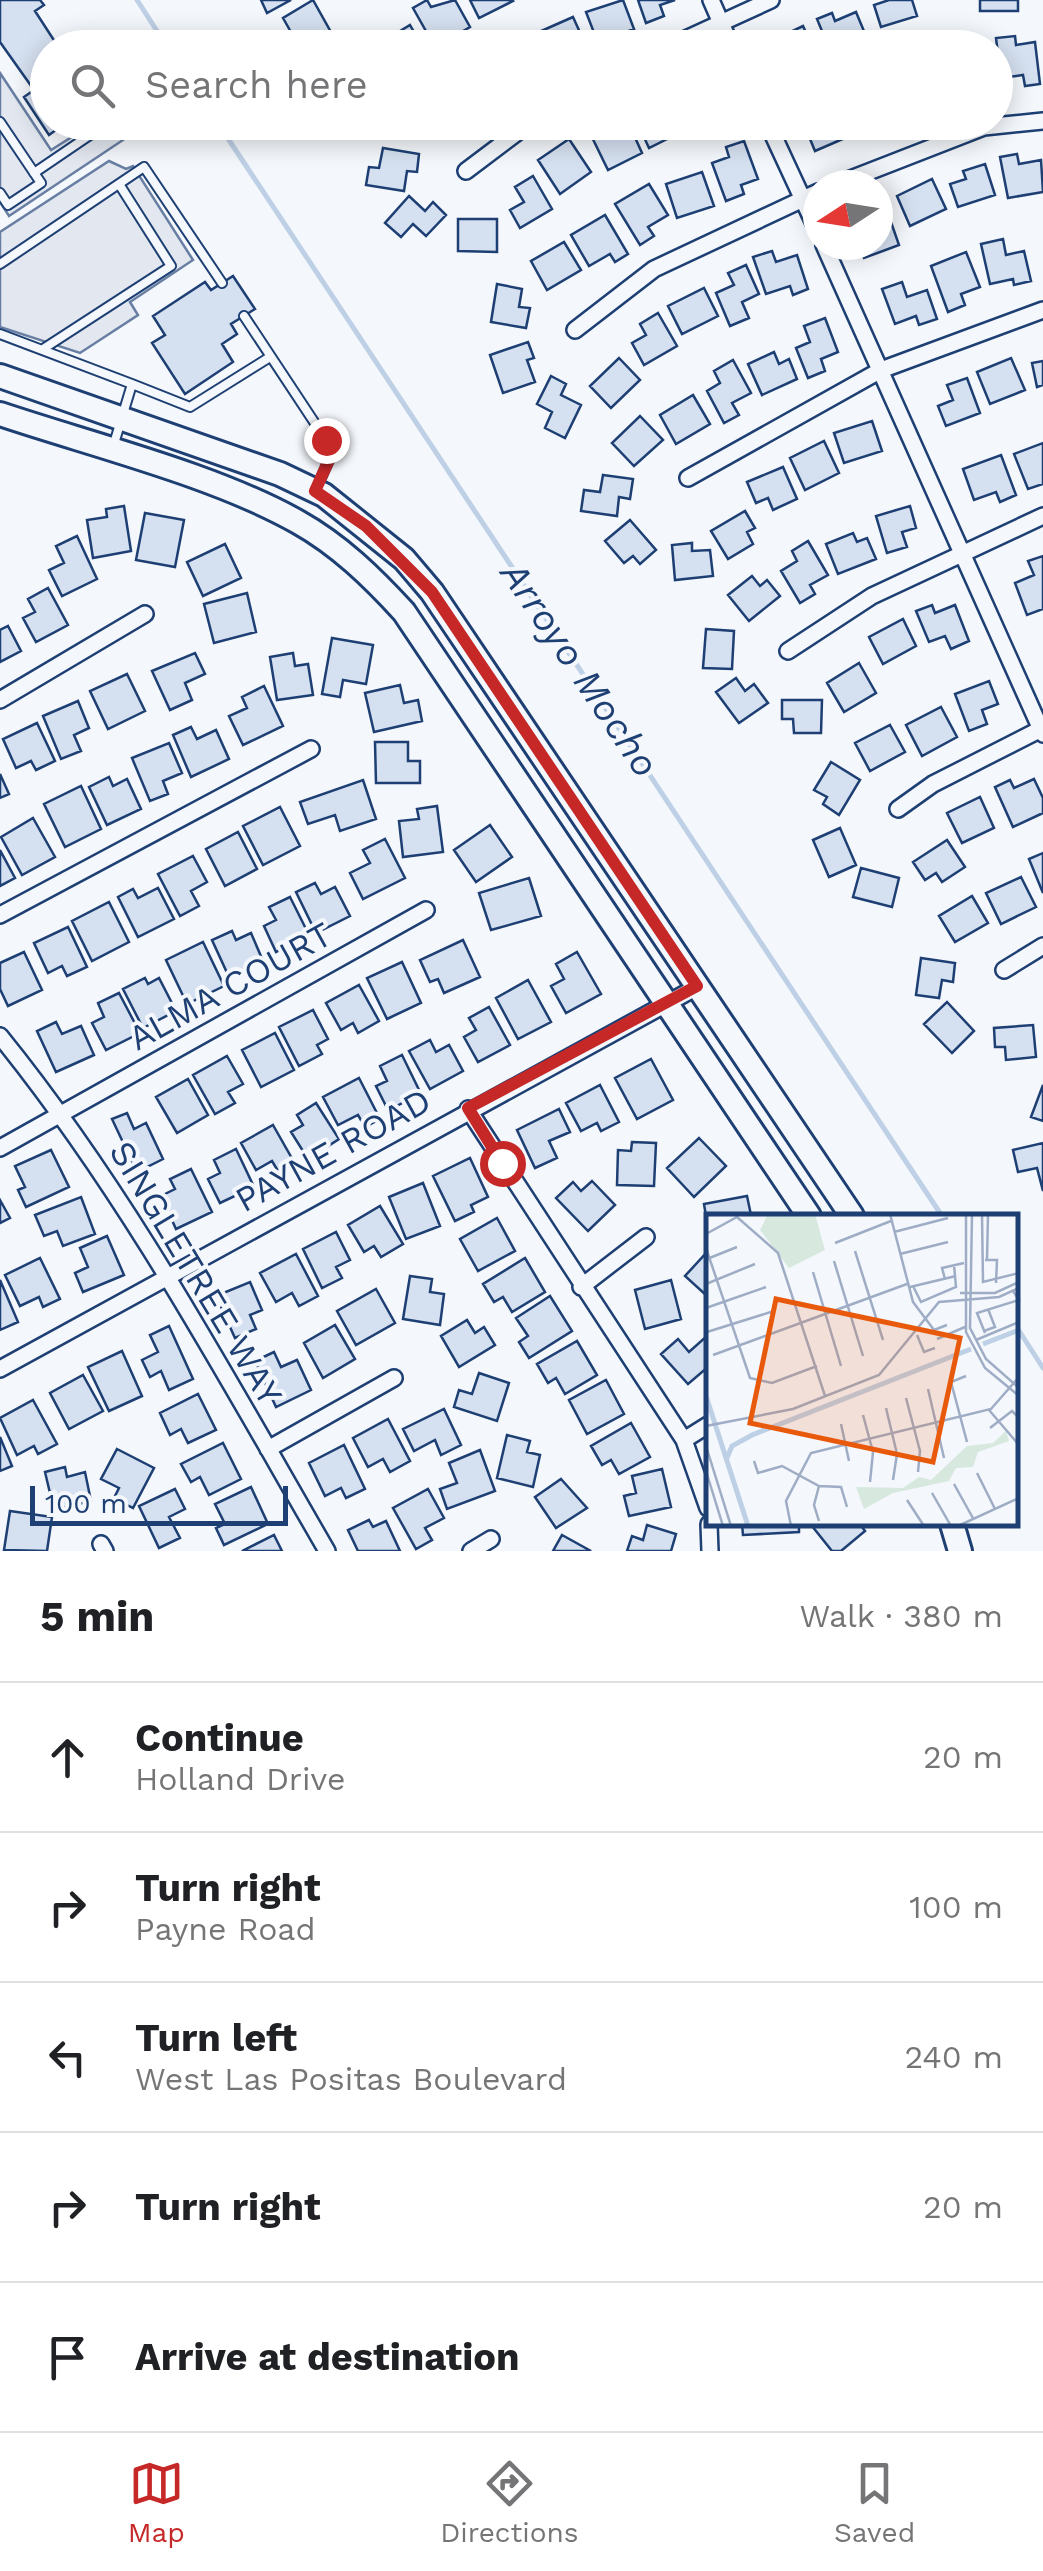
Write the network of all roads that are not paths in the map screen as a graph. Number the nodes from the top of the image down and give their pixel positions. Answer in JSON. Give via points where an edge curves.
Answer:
{"nodes":[{"id":1,"x":711,"y":0,"type":"edge"},
{"id":2,"x":771,"y":0,"type":"edge"},
{"id":3,"x":720,"y":22,"type":"junction"},
{"id":4,"x":703,"y":30,"type":"edge"},
{"id":5,"x":724,"y":30,"type":"edge"},
{"id":6,"x":1043,"y":121,"type":"edge"},
{"id":7,"x":0,"y":122,"type":"edge"},
{"id":8,"x":1013,"y":124,"type":"edge"},
{"id":9,"x":83,"y":140,"type":"edge"},
{"id":10,"x":507,"y":140,"type":"edge"},
{"id":11,"x":778,"y":140,"type":"edge"},
{"id":12,"x":951,"y":140,"type":"edge"},
{"id":13,"x":874,"y":170,"type":"edge"},
{"id":14,"x":466,"y":171,"type":"dead end"},
{"id":15,"x":34,"y":173,"type":"junction"},
{"id":16,"x":803,"y":183,"type":"edge"},
{"id":17,"x":119,"y":184,"type":"junction"},
{"id":18,"x":0,"y":193,"type":"edge"},
{"id":19,"x":803,"y":198,"type":"edge"},
{"id":20,"x":831,"y":260,"type":"edge"},
{"id":21,"x":0,"y":264,"type":"edge"},
{"id":22,"x":222,"y":283,"type":"dead end"},
{"id":23,"x":1043,"y":310,"type":"edge"},
{"id":24,"x":244,"y":316,"type":"dead end"},
{"id":25,"x":575,"y":330,"type":"dead end"},
{"id":26,"x":0,"y":334,"type":"edge"},
{"id":27,"x":44,"y":349,"type":"junction"},
{"id":28,"x":270,"y":357,"type":"junction"},
{"id":29,"x":882,"y":370,"type":"junction"},
{"id":30,"x":0,"y":376,"type":"edge"},
{"id":31,"x":132,"y":384,"type":"junction"},
{"id":32,"x":0,"y":414,"type":"edge"},
{"id":33,"x":120,"y":418,"type":"junction"},
{"id":34,"x":111,"y":452,"type":"junction"},
{"id":35,"x":688,"y":478,"type":"dead end"},
{"id":36,"x":315,"y":491,"type":"junction"},
{"id":37,"x":1043,"y":516,"type":"edge"},
{"id":38,"x":961,"y":552,"type":"junction"},
{"id":39,"x":146,"y":614,"type":"dead end"},
{"id":40,"x":788,"y":651,"type":"dead end"},
{"id":41,"x":0,"y":700,"type":"edge"},
{"id":42,"x":1042,"y":730,"type":"edge"},
{"id":43,"x":311,"y":750,"type":"dead end"},
{"id":44,"x":898,"y":809,"type":"dead end"},
{"id":45,"x":426,"y":910,"type":"dead end"},
{"id":46,"x":0,"y":915,"type":"edge"},
{"id":47,"x":1043,"y":946,"type":"edge"},
{"id":48,"x":1004,"y":970,"type":"dead end"},
{"id":49,"x":697,"y":986,"type":"junction"},
{"id":50,"x":668,"y":1003,"type":"junction"},
{"id":51,"x":0,"y":1036,"type":"edge"},
{"id":52,"x":468,"y":1108,"type":"junction"},
{"id":53,"x":63,"y":1114,"type":"junction"},
{"id":54,"x":0,"y":1148,"type":"edge"},
{"id":55,"x":807,"y":1214,"type":"edge"},
{"id":56,"x":851,"y":1214,"type":"edge"},
{"id":57,"x":646,"y":1238,"type":"dead end"},
{"id":58,"x":169,"y":1278,"type":"junction"},
{"id":59,"x":581,"y":1287,"type":"junction"},
{"id":60,"x":0,"y":1369,"type":"edge"},
{"id":61,"x":394,"y":1378,"type":"dead end"},
{"id":62,"x":706,"y":1426,"type":"edge"},
{"id":63,"x":684,"y":1440,"type":"junction"},
{"id":64,"x":268,"y":1448,"type":"junction"},
{"id":65,"x":706,"y":1502,"type":"edge"},
{"id":66,"x":709,"y":1526,"type":"edge"},
{"id":67,"x":953,"y":1526,"type":"edge"},
{"id":68,"x":492,"y":1539,"type":"dead end"},
{"id":69,"x":326,"y":1551,"type":"edge"},
{"id":70,"x":470,"y":1551,"type":"edge"},
{"id":71,"x":710,"y":1551,"type":"edge"},
{"id":72,"x":960,"y":1551,"type":"edge"}],
"edges":[{"from":1,"to":3,"type":"street"},
{"from":2,"to":3,"type":"street"},
{"from":3,"to":4,"type":"street"},
{"from":3,"to":5,"type":"street"},
{"from":6,"to":8,"type":"street"},
{"from":7,"to":15,"type":"lane"},
{"from":9,"to":15,"type":"lane"},
{"from":10,"to":14,"type":"street"},
{"from":11,"to":16,"type":"street"},
{"from":12,"to":13,"type":"street"},
{"from":15,"to":18,"type":"lane","via":[[41,183],[8,205]]},
{"from":17,"to":21,"type":"lane"},
{"from":17,"to":22,"type":"lane","via":[[144,166]]},
{"from":17,"to":27,"type":"lane","via":[[171,266]]},
{"from":19,"to":25,"type":"street","via":[[654,269]]},
{"from":20,"to":29,"type":"street"},
{"from":23,"to":29,"type":"street"},
{"from":24,"to":28,"type":"lane"},
{"from":26,"to":27,"type":"lane"},
{"from":27,"to":31,"type":"lane"},
{"from":28,"to":31,"type":"lane","via":[[190,407]]},
{"from":28,"to":36,"type":"lane","via":[[330,450]]},
{"from":29,"to":35,"type":"street"},
{"from":29,"to":38,"type":"street"},
{"from":30,"to":33,"type":"main road"},
{"from":31,"to":33,"type":"lane"},
{"from":32,"to":34,"type":"main road"},
{"from":33,"to":34,"type":"lane"},
{"from":33,"to":36,"type":"main road"},
{"from":34,"to":50,"type":"main road","via":[[299,522],[376,582],[404,612]]},
{"from":36,"to":49,"type":"main road","via":[[366,526],[432,592]]},
{"from":37,"to":38,"type":"street"},
{"from":38,"to":40,"type":"street","via":[[872,596]]},
{"from":38,"to":42,"type":"street"},
{"from":39,"to":41,"type":"street"},
{"from":42,"to":44,"type":"street","via":[[933,784]]},
{"from":43,"to":46,"type":"street"},
{"from":45,"to":53,"type":"street","name":"ALMA COURT"},
{"from":47,"to":48,"type":"street"},
{"from":49,"to":50,"type":"street","name":"PAYNE ROAD"},
{"from":49,"to":56,"type":"main road"},
{"from":50,"to":52,"type":"street","name":"PAYNE ROAD"},
{"from":50,"to":55,"type":"main road"},
{"from":51,"to":53,"type":"street","name":"SINGLETREE WAY"},
{"from":52,"to":58,"type":"street","name":"PAYNE ROAD"},
{"from":52,"to":59,"type":"street"},
{"from":53,"to":54,"type":"street","name":"ALMA COURT"},
{"from":53,"to":58,"type":"street","name":"SINGLETREE WAY"},
{"from":57,"to":59,"type":"street"},
{"from":58,"to":60,"type":"street","name":"PAYNE ROAD"},
{"from":58,"to":64,"type":"street","name":"SINGLETREE WAY"},
{"from":59,"to":63,"type":"street"},
{"from":61,"to":64,"type":"street"},
{"from":62,"to":63,"type":"street"},
{"from":63,"to":65,"type":"street"},
{"from":64,"to":69,"type":"street","name":"SINGLETREE WAY"},
{"from":66,"to":71,"type":"street"},
{"from":67,"to":72,"type":"main road"},
{"from":68,"to":70,"type":"street"}]}
